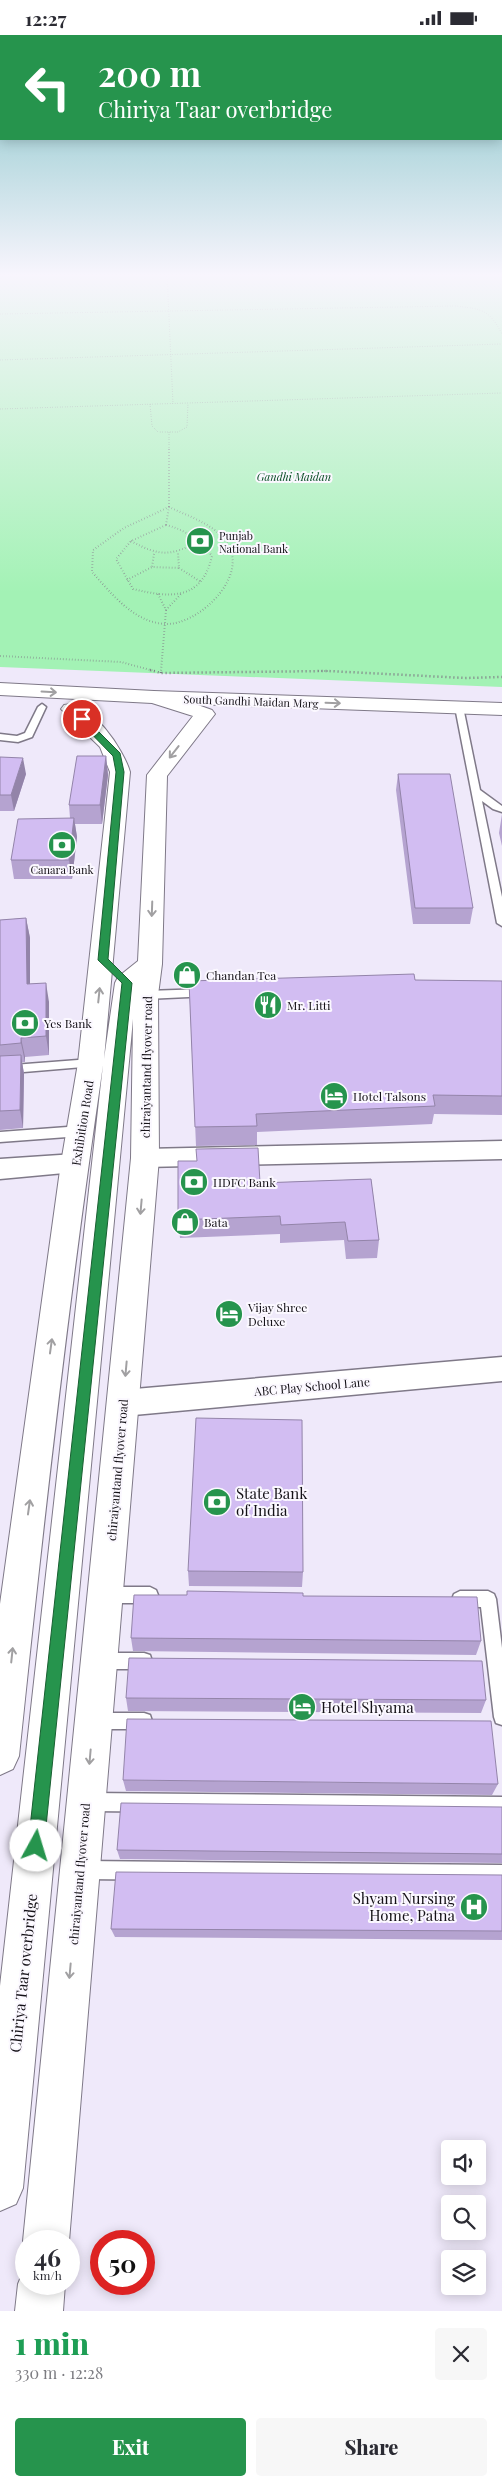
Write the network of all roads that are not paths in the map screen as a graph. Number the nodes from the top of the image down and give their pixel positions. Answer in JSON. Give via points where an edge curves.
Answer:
{"nodes":[{"id":1,"x":0,"y":689,"type":"edge"},
{"id":2,"x":154,"y":697,"type":"junction"},
{"id":3,"x":0,"y":705,"type":"edge"},
{"id":4,"x":42,"y":707,"type":"junction"},
{"id":5,"x":71,"y":709,"type":"junction"},
{"id":6,"x":502,"y":709,"type":"edge"},
{"id":7,"x":205,"y":714,"type":"junction"},
{"id":8,"x":461,"y":714,"type":"junction"},
{"id":9,"x":502,"y":722,"type":"edge"},
{"id":10,"x":0,"y":737,"type":"edge"},
{"id":11,"x":477,"y":792,"type":"junction"},
{"id":12,"x":502,"y":809,"type":"edge"},
{"id":13,"x":502,"y":923,"type":"edge"},
{"id":14,"x":103,"y":960,"type":"junction"},
{"id":15,"x":214,"y":992,"type":"edge"},
{"id":16,"x":132,"y":993,"type":"junction"},
{"id":17,"x":91,"y":1063,"type":"junction"},
{"id":18,"x":0,"y":1070,"type":"edge"},
{"id":19,"x":80,"y":1131,"type":"junction"},
{"id":20,"x":0,"y":1137,"type":"edge"},
{"id":21,"x":502,"y":1151,"type":"edge"},
{"id":22,"x":145,"y":1158,"type":"junction"},
{"id":23,"x":75,"y":1163,"type":"junction"},
{"id":24,"x":0,"y":1169,"type":"edge"},
{"id":25,"x":502,"y":1369,"type":"edge"},
{"id":26,"x":123,"y":1403,"type":"junction"},
{"id":27,"x":105,"y":1595,"type":"junction"},
{"id":28,"x":164,"y":1596,"type":"edge"},
{"id":29,"x":449,"y":1599,"type":"edge"},
{"id":30,"x":99,"y":1661,"type":"junction"},
{"id":31,"x":159,"y":1661,"type":"edge"},
{"id":32,"x":476,"y":1664,"type":"edge"},
{"id":33,"x":496,"y":1665,"type":"junction"},
{"id":34,"x":502,"y":1717,"type":"edge"},
{"id":35,"x":94,"y":1721,"type":"junction"},
{"id":36,"x":163,"y":1721,"type":"edge"},
{"id":37,"x":482,"y":1723,"type":"edge"},
{"id":38,"x":502,"y":1724,"type":"edge"},
{"id":39,"x":1,"y":1745,"type":"edge"},
{"id":40,"x":86,"y":1802,"type":"junction"},
{"id":41,"x":502,"y":1806,"type":"edge"},
{"id":42,"x":80,"y":1870,"type":"junction"},
{"id":43,"x":502,"y":1874,"type":"edge"},
{"id":44,"x":0,"y":2187,"type":"edge"},
{"id":45,"x":47,"y":2230,"type":"edge"},
{"id":46,"x":41,"y":2295,"type":"edge"},
{"id":47,"x":39,"y":2311,"type":"edge"}],
"edges":[{"from":1,"to":2,"type":"main road","name":"South Gandhi Maidan Marg","one_way":true},
{"from":2,"to":7,"type":"main road"},
{"from":2,"to":8,"type":"main road","name":"South Gandhi Maidan Marg","one_way":true},
{"from":3,"to":4,"type":"main road"},
{"from":4,"to":5,"type":"main road"},
{"from":4,"to":10,"type":"lane","via":[[29,735],[18,739]]},
{"from":5,"to":7,"type":"main road"},
{"from":5,"to":14,"type":"main road","name":"Exhibition Road","via":[[117,755],[120,772]]},
{"from":6,"to":8,"type":"main road","name":"South Gandhi Maidan Marg"},
{"from":7,"to":8,"type":"main road"},
{"from":7,"to":16,"type":"main road","one_way":true,"via":[[157,775],[150,964]]},
{"from":8,"to":9,"type":"main road"},
{"from":8,"to":11,"type":"lane"},
{"from":11,"to":12,"type":"lane"},
{"from":11,"to":13,"type":"lane"},
{"from":14,"to":16,"type":"main road"},
{"from":17,"to":14,"type":"main road","name":"Exhibition Road","one_way":true},
{"from":15,"to":16,"type":"lane"},
{"from":16,"to":22,"type":"main road","name":"chiraiyantand flyover road"},
{"from":16,"to":44,"type":"main road","name":"Chiriya Taar overbridge"},
{"from":17,"to":18,"type":"lane"},
{"from":17,"to":19,"type":"main road","name":"Exhibition Road"},
{"from":19,"to":20,"type":"lane"},
{"from":19,"to":23,"type":"main road","name":"Exhibition Road"},
{"from":21,"to":22,"type":"street"},
{"from":22,"to":26,"type":"main road","name":"chiraiyantand flyover road","one_way":true},
{"from":23,"to":24,"type":"street"},
{"from":39,"to":23,"type":"main road","name":"Exhibition Road","one_way":true},
{"from":25,"to":26,"type":"street","name":"ABC Play School Lane"},
{"from":26,"to":27,"type":"main road","name":"chiraiyantand flyover road"},
{"from":27,"to":28,"type":"lane"},
{"from":27,"to":30,"type":"main road","name":"chiraiyantand flyover road"},
{"from":29,"to":33,"type":"lane","via":[[488,1599]]},
{"from":30,"to":31,"type":"lane"},
{"from":30,"to":35,"type":"main road","name":"chiraiyantand flyover road"},
{"from":32,"to":33,"type":"lane"},
{"from":33,"to":34,"type":"lane"},
{"from":35,"to":36,"type":"lane"},
{"from":35,"to":40,"type":"main road","name":"chiraiyantand flyover road","one_way":true},
{"from":37,"to":38,"type":"lane"},
{"from":40,"to":41,"type":"lane"},
{"from":40,"to":42,"type":"main road","name":"chiraiyantand flyover road"},
{"from":42,"to":43,"type":"lane"},
{"from":42,"to":45,"type":"main road","name":"chiraiyantand flyover road","one_way":true},
{"from":46,"to":47,"type":"main road"}]}
